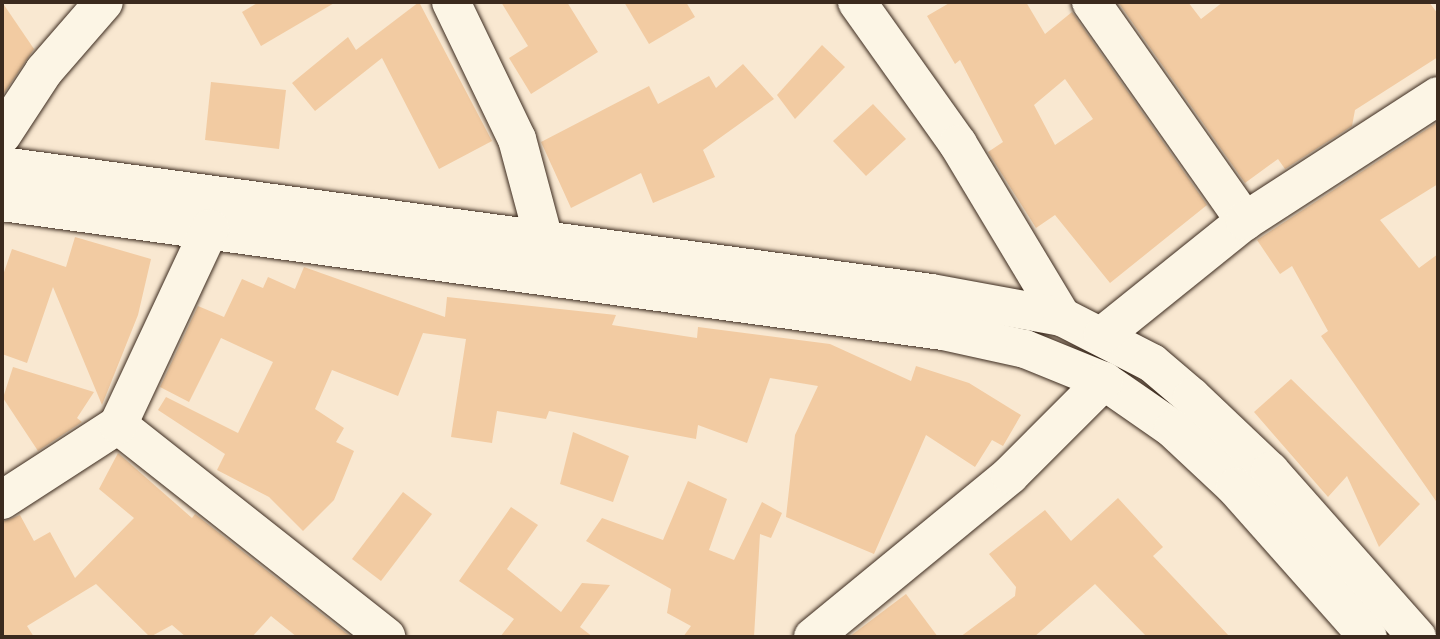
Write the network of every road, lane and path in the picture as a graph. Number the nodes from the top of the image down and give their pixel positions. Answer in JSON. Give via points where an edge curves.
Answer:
{"nodes":[{"id":1,"x":104,"y":2,"type":"edge"},
{"id":2,"x":451,"y":2,"type":"edge"},
{"id":3,"x":857,"y":2,"type":"edge"},
{"id":4,"x":1091,"y":2,"type":"edge"},
{"id":5,"x":1438,"y":96,"type":"edge"},
{"id":6,"x":2,"y":135,"type":"edge"},
{"id":7,"x":2,"y":166,"type":"edge"},
{"id":8,"x":2,"y":202,"type":"edge"},
{"id":9,"x":1245,"y":221,"type":"junction"},
{"id":10,"x":210,"y":229,"type":"junction"},
{"id":11,"x":544,"y":240,"type":"junction"},
{"id":12,"x":1062,"y":317,"type":"junction"},
{"id":13,"x":1103,"y":335,"type":"junction"},
{"id":14,"x":1104,"y":381,"type":"junction"},
{"id":15,"x":118,"y":425,"type":"junction"},
{"id":16,"x":2,"y":500,"type":"edge"},
{"id":17,"x":386,"y":637,"type":"edge"},
{"id":18,"x":813,"y":637,"type":"edge"},
{"id":19,"x":1368,"y":637,"type":"edge"},
{"id":20,"x":1417,"y":637,"type":"edge"}],
"edges":[{"from":1,"to":6,"type":"street","via":[[44,71]]},
{"from":2,"to":11,"type":"street","via":[[517,139]]},
{"from":3,"to":12,"type":"street","via":[[957,144]]},
{"from":4,"to":9,"type":"street"},
{"from":5,"to":9,"type":"street"},
{"from":7,"to":11,"type":"street"},
{"from":8,"to":10,"type":"street"},
{"from":9,"to":13,"type":"street"},
{"from":10,"to":14,"type":"street","via":[[943,331],[1025,349]]},
{"from":10,"to":15,"type":"street"},
{"from":11,"to":12,"type":"street"},
{"from":12,"to":13,"type":"street"},
{"from":13,"to":20,"type":"street","via":[[1152,363],[1270,471]]},
{"from":14,"to":18,"type":"street","via":[[1010,475]]},
{"from":14,"to":19,"type":"street","via":[[1173,429],[1235,487]]},
{"from":15,"to":16,"type":"street"},
{"from":15,"to":17,"type":"street"}]}
